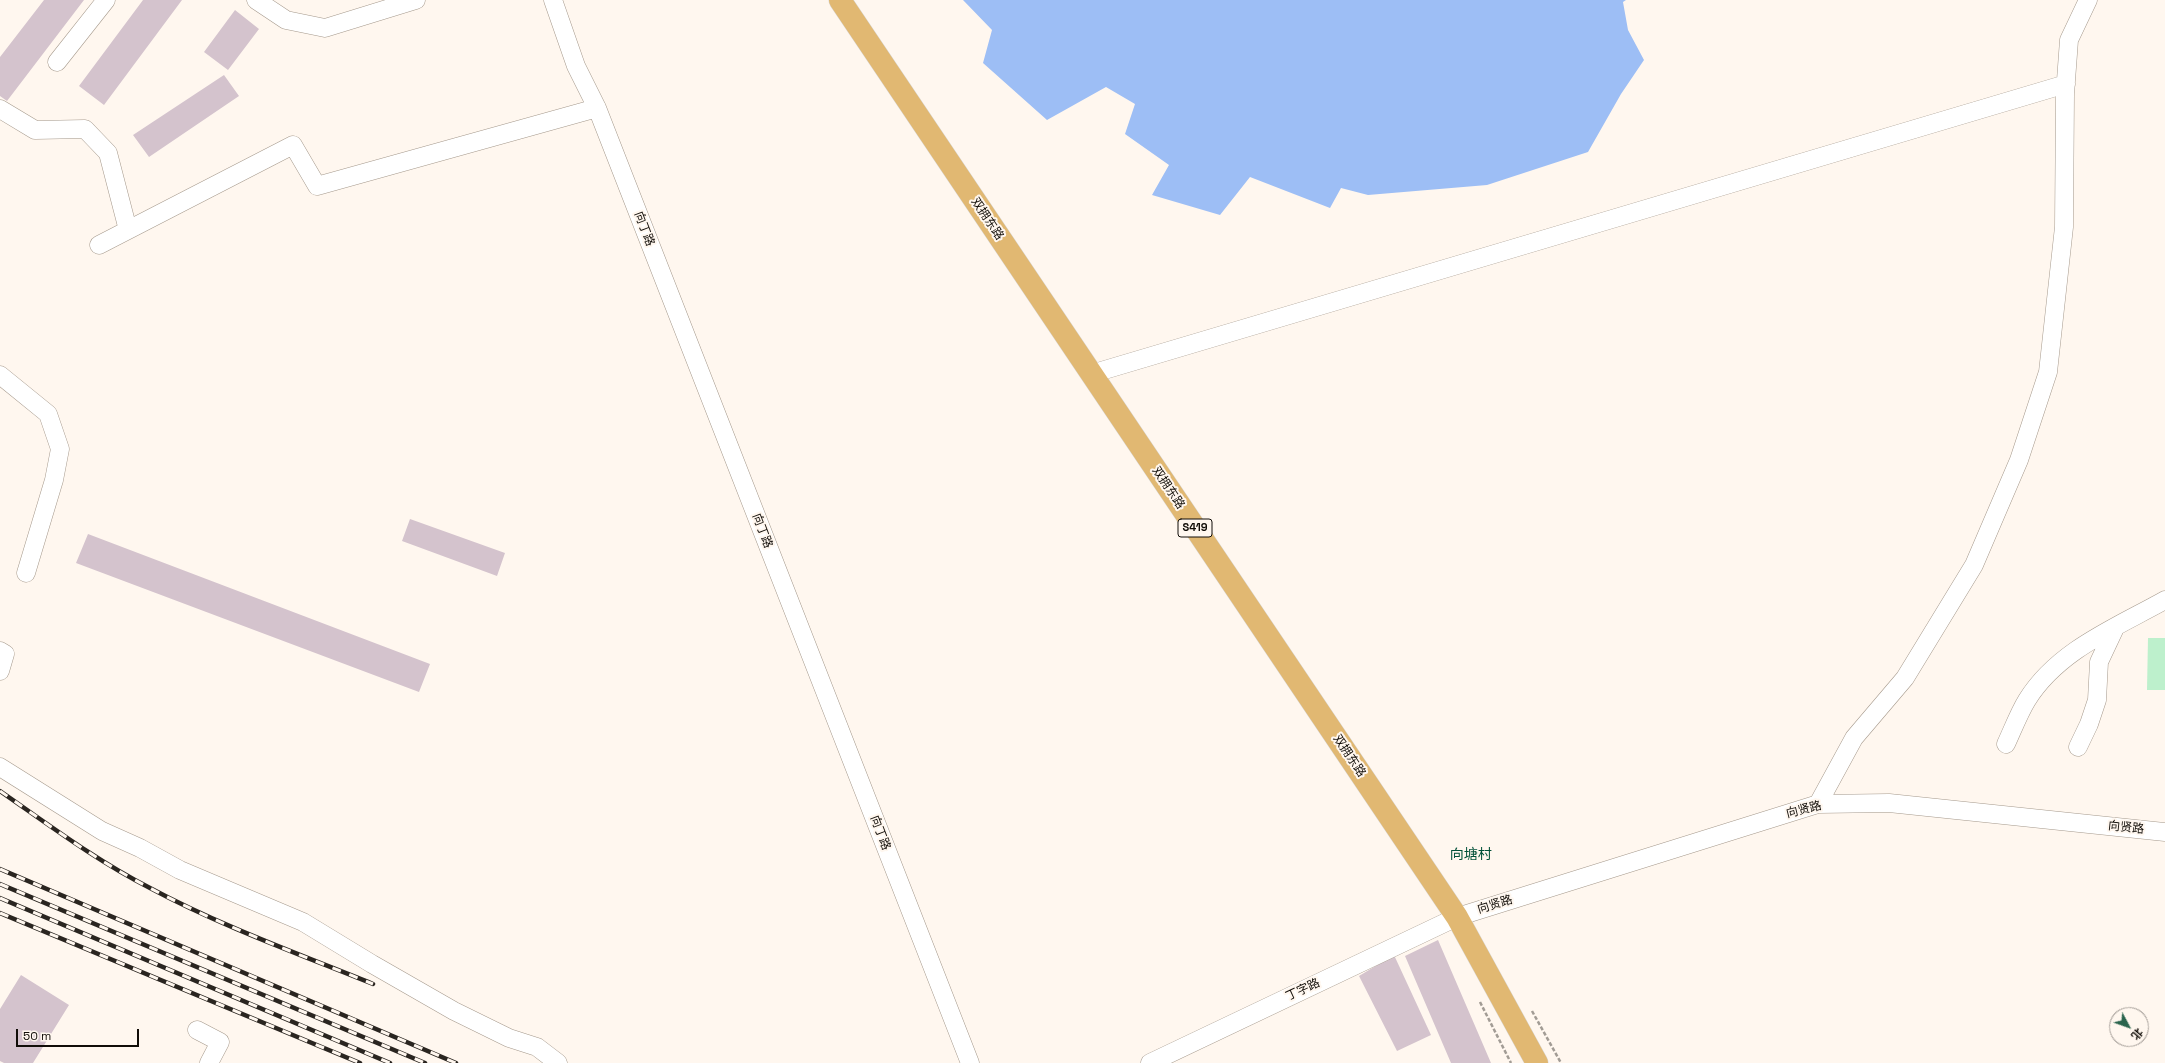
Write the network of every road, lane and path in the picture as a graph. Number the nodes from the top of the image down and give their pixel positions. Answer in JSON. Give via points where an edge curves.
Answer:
{"nodes":[{"id":1,"x":106,"y":0,"type":"edge"},
{"id":2,"x":256,"y":0,"type":"edge"},
{"id":3,"x":416,"y":0,"type":"edge"},
{"id":4,"x":552,"y":0,"type":"edge"},
{"id":5,"x":840,"y":0,"type":"edge"},
{"id":6,"x":2088,"y":0,"type":"edge"},
{"id":7,"x":57,"y":62,"type":"dead end"},
{"id":8,"x":2066,"y":84,"type":"junction"},
{"id":9,"x":597,"y":108,"type":"junction"},
{"id":10,"x":0,"y":109,"type":"edge"},
{"id":11,"x":128,"y":230,"type":"junction"},
{"id":12,"x":99,"y":245,"type":"dead end"},
{"id":13,"x":1092,"y":374,"type":"junction"},
{"id":14,"x":0,"y":375,"type":"edge"},
{"id":15,"x":26,"y":573,"type":"dead end"},
{"id":16,"x":2165,"y":600,"type":"edge"},
{"id":17,"x":2115,"y":628,"type":"junction"},
{"id":18,"x":0,"y":651,"type":"edge"},
{"id":19,"x":0,"y":671,"type":"edge"},
{"id":20,"x":2006,"y":744,"type":"dead end"},
{"id":21,"x":2078,"y":747,"type":"dead end"},
{"id":22,"x":0,"y":767,"type":"edge"},
{"id":23,"x":1818,"y":804,"type":"junction"},
{"id":24,"x":2165,"y":832,"type":"edge"},
{"id":25,"x":1457,"y":917,"type":"junction"},
{"id":26,"x":197,"y":1030,"type":"dead end"},
{"id":27,"x":209,"y":1063,"type":"edge"},
{"id":28,"x":558,"y":1063,"type":"edge"},
{"id":29,"x":970,"y":1063,"type":"edge"},
{"id":30,"x":1150,"y":1063,"type":"edge"},
{"id":31,"x":1537,"y":1063,"type":"edge"}],
"edges":[{"from":1,"to":7,"type":"street"},
{"from":2,"to":3,"type":"street","via":[[286,20],[325,28]]},
{"from":4,"to":9,"type":"street","name":"向丁路","via":[[576,66]]},
{"from":5,"to":13,"type":"main road","name":"双拥东路","number":"S419"},
{"from":6,"to":8,"type":"street","via":[[2070,40]]},
{"from":8,"to":13,"type":"street"},
{"from":8,"to":23,"type":"street","via":[[2064,226],[2048,372],[2019,460],[1974,565],[1905,678],[1854,738]]},
{"from":9,"to":11,"type":"street","via":[[317,186],[293,145]]},
{"from":9,"to":29,"type":"street","name":"向丁路"},
{"from":10,"to":11,"type":"street","via":[[35,130],[85,129],[108,153]]},
{"from":11,"to":12,"type":"street"},
{"from":13,"to":25,"type":"main road","name":"双拥东路","number":"S419"},
{"from":14,"to":15,"type":"street","via":[[48,414],[60,449],[54,480]]},
{"from":16,"to":17,"type":"street"},
{"from":17,"to":20,"type":"street","via":[[2076,649],[2049,672],[2027,699]]},
{"from":17,"to":21,"type":"street","via":[[2099,662],[2097,700],[2090,724]]},
{"from":18,"to":19,"type":"street","via":[[5,654]]},
{"from":22,"to":28,"type":"street","via":[[102,831],[180,870],[304,922],[454,1011],[509,1038],[537,1047]]},
{"from":23,"to":24,"type":"street","name":"向贤路","via":[[1888,803]]},
{"from":23,"to":25,"type":"street","name":"向贤路"},
{"from":25,"to":30,"type":"street","name":"丁字路"},
{"from":25,"to":31,"type":"main road","name":"双拥东路","number":"S419"},
{"from":26,"to":27,"type":"street","via":[[220,1042]]}]}
